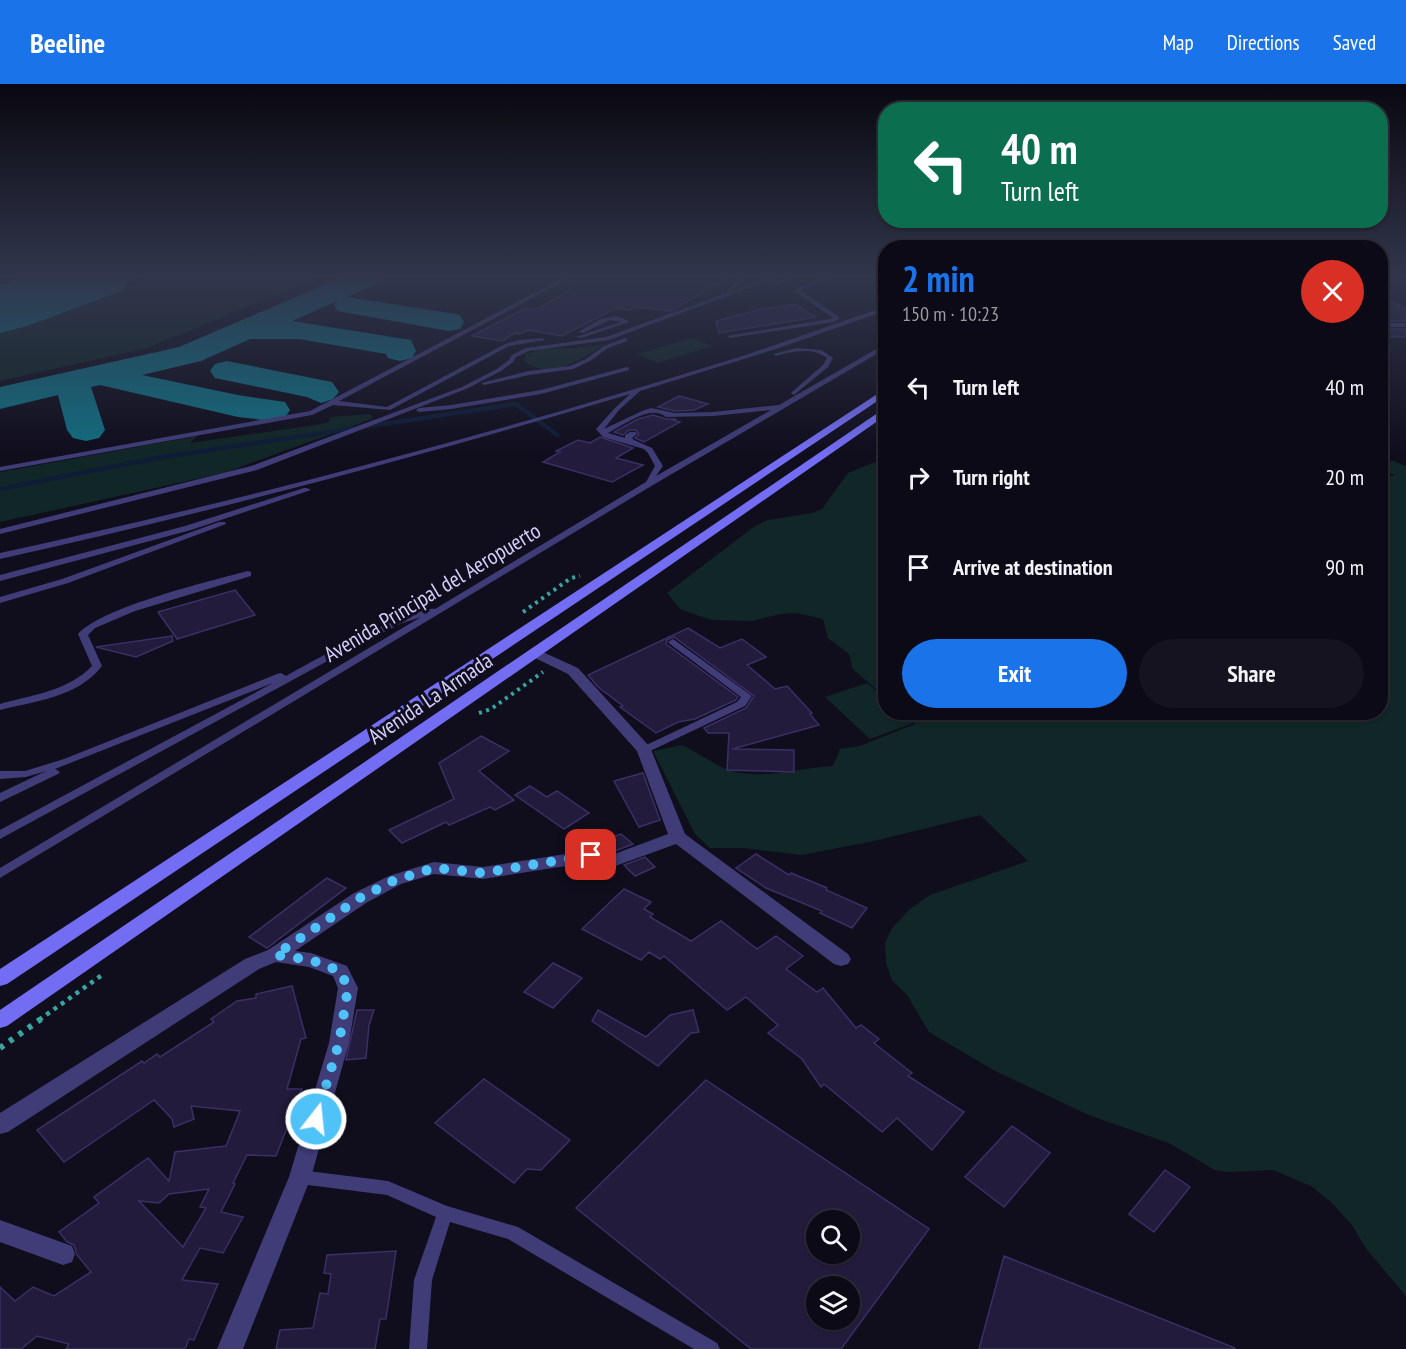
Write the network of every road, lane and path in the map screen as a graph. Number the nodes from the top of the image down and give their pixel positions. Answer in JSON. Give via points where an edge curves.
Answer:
{"nodes":[{"id":1,"x":461,"y":335,"type":"edge"},
{"id":2,"x":575,"y":335,"type":"edge"},
{"id":3,"x":586,"y":335,"type":"edge"},
{"id":4,"x":618,"y":335,"type":"edge"},
{"id":5,"x":638,"y":335,"type":"edge"},
{"id":6,"x":737,"y":335,"type":"edge"},
{"id":7,"x":810,"y":335,"type":"edge"},
{"id":8,"x":730,"y":336,"type":"dead end"},
{"id":9,"x":567,"y":339,"type":"junction"},
{"id":10,"x":878,"y":349,"type":"edge"},
{"id":11,"x":514,"y":356,"type":"junction"},
{"id":12,"x":627,"y":369,"type":"dead end"},
{"id":13,"x":555,"y":371,"type":"junction"},
{"id":14,"x":677,"y":377,"type":"junction"},
{"id":15,"x":464,"y":388,"type":"junction"},
{"id":16,"x":640,"y":389,"type":"junction"},
{"id":17,"x":878,"y":397,"type":"edge"},
{"id":18,"x":335,"y":403,"type":"junction"},
{"id":19,"x":783,"y":406,"type":"junction"},
{"id":20,"x":388,"y":409,"type":"junction"},
{"id":21,"x":403,"y":411,"type":"junction"},
{"id":22,"x":666,"y":415,"type":"dead end"},
{"id":23,"x":678,"y":416,"type":"junction"},
{"id":24,"x":878,"y":416,"type":"edge"},
{"id":25,"x":603,"y":433,"type":"junction"},
{"id":26,"x":0,"y":469,"type":"edge"},
{"id":27,"x":346,"y":474,"type":"junction"},
{"id":28,"x":645,"y":486,"type":"junction"},
{"id":29,"x":258,"y":507,"type":"junction"},
{"id":30,"x":0,"y":532,"type":"edge"},
{"id":31,"x":3,"y":555,"type":"edge"},
{"id":32,"x":248,"y":574,"type":"dead end"},
{"id":33,"x":0,"y":578,"type":"edge"},
{"id":34,"x":0,"y":600,"type":"edge"},
{"id":35,"x":454,"y":602,"type":"junction"},
{"id":36,"x":673,"y":642,"type":"dead end"},
{"id":37,"x":536,"y":653,"type":"junction"},
{"id":38,"x":330,"y":656,"type":"junction"},
{"id":39,"x":0,"y":707,"type":"edge"},
{"id":40,"x":113,"y":742,"type":"junction"},
{"id":41,"x":644,"y":750,"type":"junction"},
{"id":42,"x":0,"y":775,"type":"edge"},
{"id":43,"x":0,"y":798,"type":"edge"},
{"id":44,"x":0,"y":836,"type":"edge"},
{"id":45,"x":678,"y":837,"type":"junction"},
{"id":46,"x":0,"y":874,"type":"edge"},
{"id":47,"x":275,"y":955,"type":"junction"},
{"id":48,"x":841,"y":959,"type":"dead end"},
{"id":49,"x":0,"y":979,"type":"edge"},
{"id":50,"x":0,"y":1020,"type":"edge"},
{"id":51,"x":0,"y":1125,"type":"edge"},
{"id":52,"x":300,"y":1177,"type":"junction"},
{"id":53,"x":445,"y":1213,"type":"junction"},
{"id":54,"x":0,"y":1231,"type":"edge"},
{"id":55,"x":63,"y":1254,"type":"dead end"},
{"id":56,"x":230,"y":1349,"type":"edge"},
{"id":57,"x":418,"y":1349,"type":"edge"},
{"id":58,"x":711,"y":1349,"type":"edge"}],
"edges":[{"from":1,"to":18,"type":"lane"},
{"from":2,"to":9,"type":"lane"},
{"from":3,"to":9,"type":"lane"},
{"from":4,"to":11,"type":"lane","via":[[534,347]]},
{"from":5,"to":13,"type":"lane","via":[[606,347],[580,364]]},
{"from":6,"to":8,"type":"lane"},
{"from":7,"to":14,"type":"lane"},
{"from":9,"to":20,"type":"lane","via":[[507,345]]},
{"from":10,"to":19,"type":"lane","name":"Avenida Principal del Aeropuerto"},
{"from":11,"to":13,"type":"lane","via":[[520,364],[534,370]]},
{"from":11,"to":15,"type":"lane","via":[[499,370]]},
{"from":12,"to":21,"type":"lane","via":[[530,394]]},
{"from":13,"to":15,"type":"lane"},
{"from":14,"to":16,"type":"lane"},
{"from":14,"to":19,"type":"lane","via":[[701,375],[793,350],[828,356],[826,366]]},
{"from":15,"to":21,"type":"lane"},
{"from":16,"to":25,"type":"lane","via":[[600,429]]},
{"from":16,"to":27,"type":"lane"},
{"from":17,"to":49,"type":"main road","name":"Avenida La Armada"},
{"from":18,"to":20,"type":"lane"},
{"from":18,"to":26,"type":"lane","via":[[302,416]]},
{"from":19,"to":23,"type":"lane"},
{"from":19,"to":28,"type":"lane","name":"Avenida Principal del Aeropuerto"},
{"from":20,"to":21,"type":"lane"},
{"from":21,"to":30,"type":"lane","via":[[320,445],[218,479]]},
{"from":22,"to":23,"type":"lane"},
{"from":23,"to":25,"type":"lane","via":[[644,412]]},
{"from":24,"to":37,"type":"main road","name":"Avenida La Armada"},
{"from":25,"to":28,"type":"lane","via":[[632,438],[652,450],[659,466]]},
{"from":27,"to":29,"type":"lane"},
{"from":27,"to":31,"type":"lane"},
{"from":28,"to":35,"type":"lane","name":"Avenida Principal del Aeropuerto"},
{"from":29,"to":33,"type":"lane"},
{"from":29,"to":34,"type":"lane","via":[[230,522],[144,554]]},
{"from":32,"to":39,"type":"lane","via":[[122,612],[89,626],[83,634],[97,666],[88,678]]},
{"from":35,"to":38,"type":"lane","via":[[397,622]]},
{"from":35,"to":46,"type":"lane","name":"Avenida Principal del Aeropuerto"},
{"from":36,"to":41,"type":"lane","via":[[747,696],[741,704]]},
{"from":37,"to":41,"type":"street","via":[[573,671]]},
{"from":37,"to":50,"type":"main road","name":"Avenida La Armada"},
{"from":38,"to":40,"type":"lane"},
{"from":38,"to":44,"type":"lane"},
{"from":40,"to":42,"type":"lane","via":[[46,769]]},
{"from":40,"to":43,"type":"lane"},
{"from":41,"to":45,"type":"street"},
{"from":45,"to":47,"type":"street","via":[[596,867],[591,855],[483,873],[434,868],[395,880],[360,898]]},
{"from":45,"to":48,"type":"street"},
{"from":47,"to":51,"type":"street","via":[[252,964]]},
{"from":47,"to":52,"type":"street","via":[[311,960],[340,971],[348,988],[339,1043]]},
{"from":52,"to":53,"type":"lane","via":[[388,1188]]},
{"from":52,"to":56,"type":"street"},
{"from":53,"to":57,"type":"lane","via":[[423,1281]]},
{"from":53,"to":58,"type":"lane","via":[[512,1232]]},
{"from":54,"to":55,"type":"street"}]}
